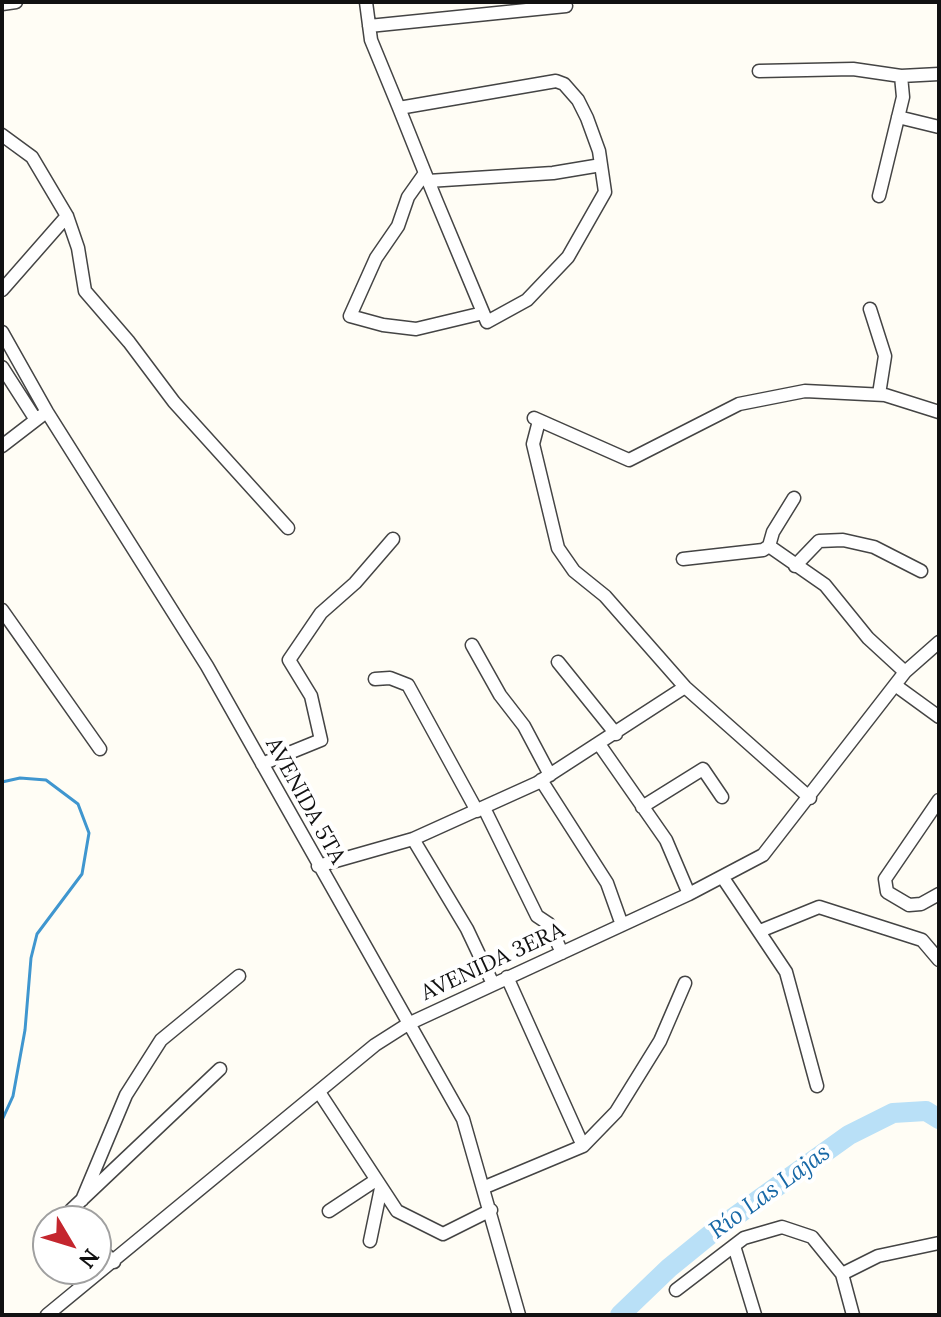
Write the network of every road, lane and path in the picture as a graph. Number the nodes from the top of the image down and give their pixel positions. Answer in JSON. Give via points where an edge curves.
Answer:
{"nodes":[{"id":1,"x":16,"y":2,"type":"edge"},
{"id":2,"x":366,"y":2,"type":"edge"},
{"id":3,"x":2,"y":4,"type":"edge"},
{"id":4,"x":566,"y":6,"type":"dead end"},
{"id":5,"x":369,"y":26,"type":"junction"},
{"id":6,"x":759,"y":71,"type":"dead end"},
{"id":7,"x":939,"y":74,"type":"edge"},
{"id":8,"x":901,"y":76,"type":"junction"},
{"id":9,"x":399,"y":108,"type":"junction"},
{"id":10,"x":898,"y":117,"type":"junction"},
{"id":11,"x":939,"y":127,"type":"edge"},
{"id":12,"x":2,"y":135,"type":"edge"},
{"id":13,"x":601,"y":165,"type":"junction"},
{"id":14,"x":426,"y":177,"type":"junction"},
{"id":15,"x":879,"y":196,"type":"dead end"},
{"id":16,"x":67,"y":216,"type":"junction"},
{"id":17,"x":2,"y":290,"type":"edge"},
{"id":18,"x":870,"y":309,"type":"dead end"},
{"id":19,"x":483,"y":313,"type":"junction"},
{"id":20,"x":2,"y":332,"type":"edge"},
{"id":21,"x":2,"y":367,"type":"edge"},
{"id":22,"x":879,"y":394,"type":"junction"},
{"id":23,"x":939,"y":412,"type":"edge"},
{"id":24,"x":41,"y":416,"type":"junction"},
{"id":25,"x":2,"y":446,"type":"edge"},
{"id":26,"x":794,"y":498,"type":"dead end"},
{"id":27,"x":288,"y":528,"type":"dead end"},
{"id":28,"x":393,"y":539,"type":"dead end"},
{"id":29,"x":769,"y":546,"type":"junction"},
{"id":30,"x":683,"y":559,"type":"dead end"},
{"id":31,"x":795,"y":566,"type":"junction"},
{"id":32,"x":921,"y":571,"type":"dead end"},
{"id":33,"x":2,"y":610,"type":"edge"},
{"id":34,"x":939,"y":642,"type":"edge"},
{"id":35,"x":472,"y":645,"type":"dead end"},
{"id":36,"x":558,"y":662,"type":"dead end"},
{"id":37,"x":905,"y":672,"type":"junction"},
{"id":38,"x":375,"y":679,"type":"dead end"},
{"id":39,"x":895,"y":685,"type":"junction"},
{"id":40,"x":685,"y":687,"type":"junction"},
{"id":41,"x":939,"y":717,"type":"edge"},
{"id":42,"x":616,"y":734,"type":"junction"},
{"id":43,"x":599,"y":744,"type":"junction"},
{"id":44,"x":100,"y":749,"type":"dead end"},
{"id":45,"x":262,"y":764,"type":"junction"},
{"id":46,"x":546,"y":778,"type":"junction"},
{"id":47,"x":722,"y":797,"type":"dead end"},
{"id":48,"x":810,"y":798,"type":"junction"},
{"id":49,"x":939,"y":800,"type":"edge"},
{"id":50,"x":642,"y":807,"type":"junction"},
{"id":51,"x":481,"y":809,"type":"junction"},
{"id":52,"x":413,"y":839,"type":"junction"},
{"id":53,"x":318,"y":866,"type":"junction"},
{"id":54,"x":723,"y":878,"type":"junction"},
{"id":55,"x":689,"y":894,"type":"junction"},
{"id":56,"x":939,"y":894,"type":"edge"},
{"id":57,"x":622,"y":925,"type":"junction"},
{"id":58,"x":760,"y":931,"type":"junction"},
{"id":59,"x":562,"y":953,"type":"junction"},
{"id":60,"x":939,"y":960,"type":"edge"},
{"id":61,"x":239,"y":976,"type":"dead end"},
{"id":62,"x":507,"y":977,"type":"junction"},
{"id":63,"x":685,"y":983,"type":"dead end"},
{"id":64,"x":493,"y":984,"type":"junction"},
{"id":65,"x":408,"y":1024,"type":"junction"},
{"id":66,"x":220,"y":1069,"type":"dead end"},
{"id":67,"x":817,"y":1086,"type":"dead end"},
{"id":68,"x":319,"y":1092,"type":"junction"},
{"id":69,"x":583,"y":1146,"type":"junction"},
{"id":70,"x":378,"y":1184,"type":"junction"},
{"id":71,"x":485,"y":1187,"type":"junction"},
{"id":72,"x":82,"y":1200,"type":"junction"},
{"id":73,"x":76,"y":1205,"type":"edge"},
{"id":74,"x":491,"y":1210,"type":"junction"},
{"id":75,"x":329,"y":1211,"type":"dead end"},
{"id":76,"x":370,"y":1241,"type":"dead end"},
{"id":77,"x":939,"y":1243,"type":"edge"},
{"id":78,"x":734,"y":1246,"type":"junction"},
{"id":79,"x":114,"y":1262,"type":"joint"},
{"id":80,"x":842,"y":1274,"type":"junction"},
{"id":81,"x":676,"y":1290,"type":"dead end"},
{"id":82,"x":47,"y":1315,"type":"edge"},
{"id":83,"x":519,"y":1315,"type":"edge"},
{"id":84,"x":755,"y":1315,"type":"edge"},
{"id":85,"x":853,"y":1315,"type":"edge"}],
"edges":[{"from":1,"to":3,"type":"street"},
{"from":2,"to":5,"type":"street"},
{"from":4,"to":5,"type":"street"},
{"from":5,"to":9,"type":"street"},
{"from":6,"to":8,"type":"street","via":[[853,69]]},
{"from":7,"to":8,"type":"street"},
{"from":8,"to":10,"type":"street"},
{"from":9,"to":13,"type":"street","via":[[556,81],[578,100]]},
{"from":9,"to":14,"type":"street"},
{"from":10,"to":11,"type":"street"},
{"from":10,"to":15,"type":"street"},
{"from":12,"to":16,"type":"street","via":[[32,157]]},
{"from":13,"to":14,"type":"street","via":[[553,173]]},
{"from":13,"to":19,"type":"street","via":[[605,192],[568,257],[527,300],[487,322]]},
{"from":14,"to":19,"type":"street"},
{"from":14,"to":19,"type":"street","via":[[408,197],[350,316],[416,329]]},
{"from":16,"to":17,"type":"street"},
{"from":16,"to":27,"type":"street","via":[[85,291],[174,402]]},
{"from":18,"to":22,"type":"street","via":[[885,356]]},
{"from":20,"to":24,"type":"street","name":"AVENIDA 5TA"},
{"from":21,"to":24,"type":"street"},
{"from":22,"to":23,"type":"street"},
{"from":22,"to":40,"type":"street","via":[[805,391],[739,404],[629,460],[536,420],[533,444],[558,548]]},
{"from":24,"to":25,"type":"street"},
{"from":24,"to":45,"type":"street","name":"AVENIDA 5TA","via":[[207,666]]},
{"from":26,"to":29,"type":"street"},
{"from":28,"to":45,"type":"street","via":[[321,613],[289,660],[311,696],[321,740]]},
{"from":29,"to":30,"type":"street"},
{"from":29,"to":31,"type":"street"},
{"from":31,"to":32,"type":"street","via":[[819,541],[843,540],[874,547]]},
{"from":31,"to":37,"type":"street","via":[[825,585],[868,638]]},
{"from":33,"to":44,"type":"street"},
{"from":34,"to":37,"type":"street","name":"AVENIDA 3ERA"},
{"from":35,"to":46,"type":"street","via":[[524,726]]},
{"from":36,"to":42,"type":"street"},
{"from":37,"to":39,"type":"street","name":"AVENIDA 3ERA"},
{"from":38,"to":51,"type":"street","via":[[408,685]]},
{"from":39,"to":41,"type":"street"},
{"from":39,"to":48,"type":"street","name":"AVENIDA 3ERA"},
{"from":40,"to":42,"type":"street"},
{"from":40,"to":48,"type":"street"},
{"from":42,"to":43,"type":"street"},
{"from":43,"to":46,"type":"street"},
{"from":43,"to":50,"type":"street"},
{"from":45,"to":53,"type":"street","name":"AVENIDA 5TA"},
{"from":46,"to":51,"type":"street"},
{"from":46,"to":57,"type":"street","via":[[607,883]]},
{"from":47,"to":50,"type":"street","via":[[703,769]]},
{"from":48,"to":54,"type":"street","name":"AVENIDA 3ERA","via":[[763,855]]},
{"from":49,"to":56,"type":"street","via":[[885,879],[887,892],[909,905]]},
{"from":50,"to":55,"type":"street","via":[[666,840]]},
{"from":51,"to":52,"type":"street"},
{"from":51,"to":59,"type":"street"},
{"from":52,"to":53,"type":"street"},
{"from":52,"to":64,"type":"street"},
{"from":53,"to":65,"type":"street","name":"AVENIDA 5TA"},
{"from":54,"to":55,"type":"street","name":"AVENIDA 3ERA"},
{"from":54,"to":58,"type":"street"},
{"from":55,"to":57,"type":"street","name":"AVENIDA 3ERA"},
{"from":57,"to":59,"type":"street","name":"AVENIDA 3ERA"},
{"from":58,"to":60,"type":"street","via":[[819,907],[922,940]]},
{"from":58,"to":67,"type":"street","via":[[786,972]]},
{"from":59,"to":62,"type":"street","name":"AVENIDA 3ERA"},
{"from":61,"to":72,"type":"street","via":[[161,1040],[126,1095]]},
{"from":62,"to":64,"type":"street","name":"AVENIDA 3ERA"},
{"from":62,"to":69,"type":"street"},
{"from":63,"to":69,"type":"street","via":[[660,1041],[616,1112]]},
{"from":64,"to":65,"type":"street","name":"AVENIDA 3ERA"},
{"from":65,"to":68,"type":"street","name":"AVENIDA 3ERA"},
{"from":65,"to":71,"type":"street","name":"AVENIDA 5TA","via":[[463,1119]]},
{"from":66,"to":72,"type":"street"},
{"from":68,"to":70,"type":"street"},
{"from":68,"to":79,"type":"street","name":"AVENIDA 3ERA"},
{"from":69,"to":71,"type":"street"},
{"from":70,"to":74,"type":"street","via":[[397,1211],[443,1234]]},
{"from":70,"to":75,"type":"street"},
{"from":70,"to":76,"type":"street"},
{"from":71,"to":74,"type":"street","name":"AVENIDA 5TA"},
{"from":72,"to":73,"type":"street"},
{"from":74,"to":83,"type":"street","name":"AVENIDA 5TA"},
{"from":77,"to":80,"type":"street","via":[[878,1256]]},
{"from":78,"to":80,"type":"street","via":[[782,1227],[812,1237]]},
{"from":78,"to":81,"type":"street"},
{"from":78,"to":84,"type":"street"},
{"from":79,"to":82,"type":"street","name":"AVENIDA 3ERA"},
{"from":80,"to":85,"type":"street"}]}
